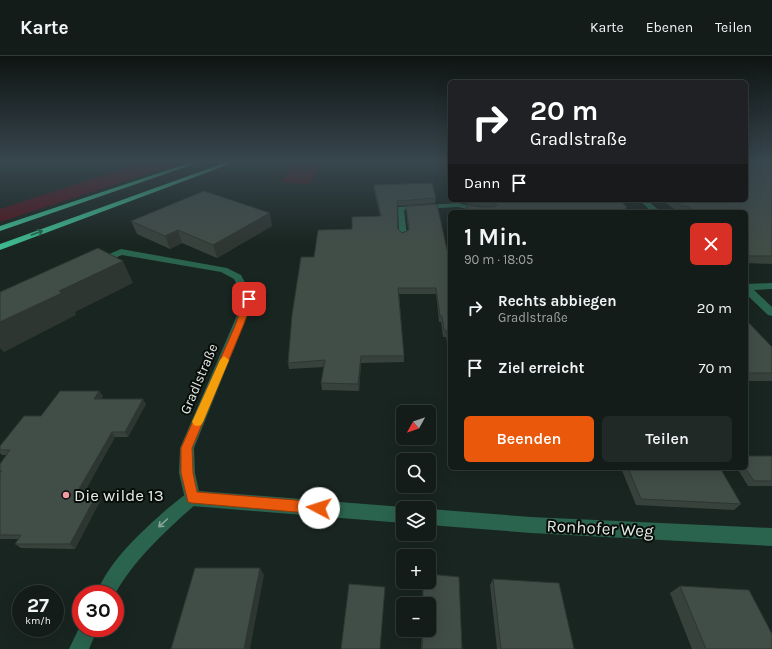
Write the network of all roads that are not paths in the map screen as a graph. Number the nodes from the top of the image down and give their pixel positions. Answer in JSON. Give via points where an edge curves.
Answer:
{"nodes":[{"id":1,"x":116,"y":190,"type":"edge"},
{"id":2,"x":156,"y":190,"type":"edge"},
{"id":3,"x":645,"y":202,"type":"edge"},
{"id":4,"x":480,"y":210,"type":"edge"},
{"id":5,"x":655,"y":210,"type":"edge"},
{"id":6,"x":0,"y":229,"type":"edge"},
{"id":7,"x":403,"y":235,"type":"edge"},
{"id":8,"x":0,"y":247,"type":"edge"},
{"id":9,"x":92,"y":265,"type":"edge"},
{"id":10,"x":772,"y":286,"type":"edge"},
{"id":11,"x":748,"y":287,"type":"edge"},
{"id":12,"x":748,"y":289,"type":"edge"},
{"id":13,"x":772,"y":313,"type":"edge"},
{"id":14,"x":192,"y":498,"type":"junction"},
{"id":15,"x":396,"y":514,"type":"edge"},
{"id":16,"x":436,"y":518,"type":"edge"},
{"id":17,"x":772,"y":537,"type":"edge"},
{"id":18,"x":110,"y":585,"type":"edge"},
{"id":19,"x":85,"y":637,"type":"edge"},
{"id":20,"x":79,"y":649,"type":"edge"}],
"edges":[{"from":1,"to":6,"type":"highway"},
{"from":8,"to":2,"type":"highway","one_way":true},
{"from":3,"to":5,"type":"street"},
{"from":4,"to":7,"type":"lane","via":[[458,205],[400,208]]},
{"from":9,"to":14,"type":"street","name":"Gradlstraße","via":[[121,252],[224,270],[238,277],[249,299],[187,448],[187,473]]},
{"from":10,"to":11,"type":"street"},
{"from":12,"to":13,"type":"street"},
{"from":14,"to":15,"type":"street"},
{"from":14,"to":18,"type":"lane","one_way":true,"via":[[145,540]]},
{"from":16,"to":17,"type":"street","name":"Ronhofer Weg"},
{"from":19,"to":20,"type":"lane"}]}
